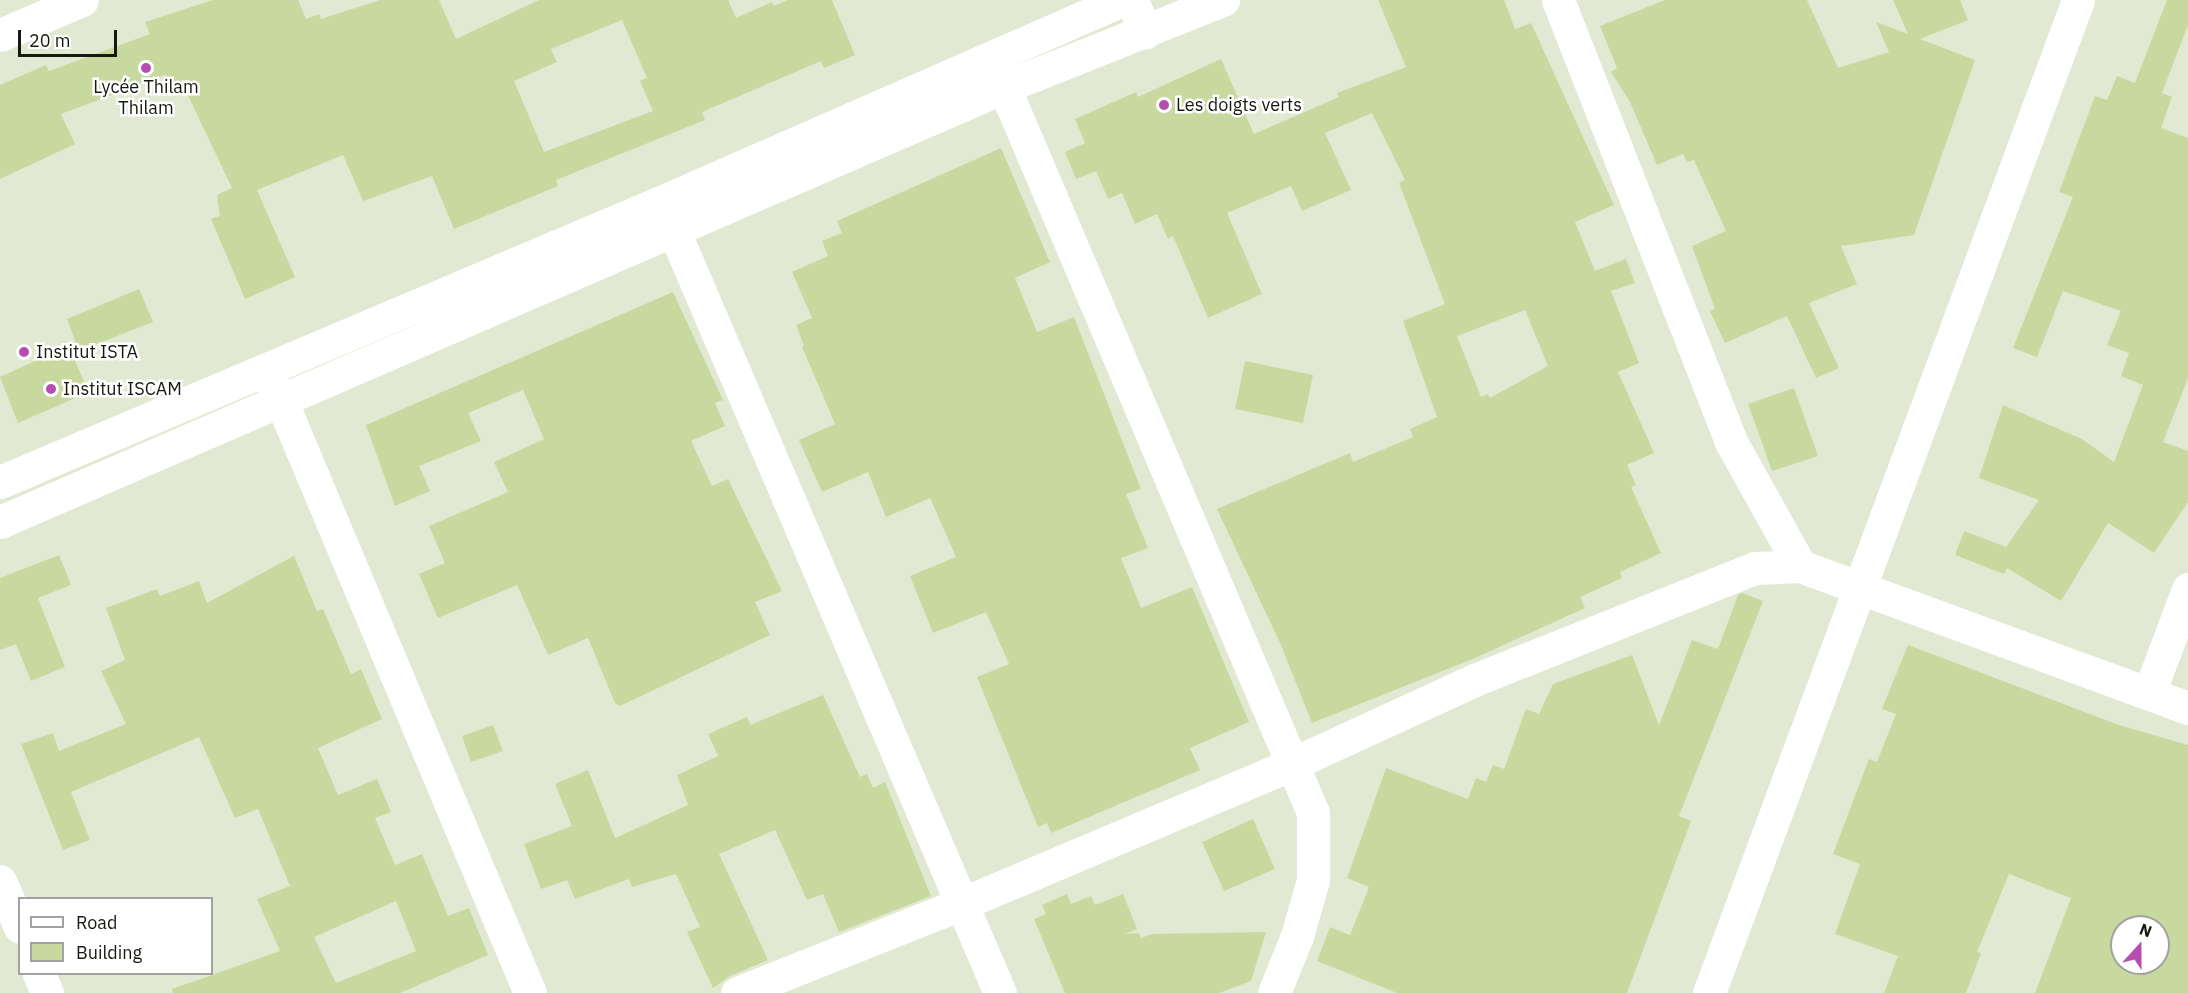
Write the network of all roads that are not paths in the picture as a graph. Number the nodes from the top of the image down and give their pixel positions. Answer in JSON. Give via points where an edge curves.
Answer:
{"nodes":[{"id":1,"x":82,"y":0,"type":"edge"},
{"id":2,"x":1122,"y":0,"type":"edge"},
{"id":3,"x":1132,"y":0,"type":"edge"},
{"id":4,"x":1223,"y":0,"type":"edge"},
{"id":5,"x":1558,"y":0,"type":"edge"},
{"id":6,"x":2078,"y":0,"type":"edge"},
{"id":7,"x":1145,"y":32,"type":"junction"},
{"id":8,"x":0,"y":36,"type":"edge"},
{"id":9,"x":1004,"y":87,"type":"junction"},
{"id":10,"x":667,"y":215,"type":"junction"},
{"id":11,"x":272,"y":385,"type":"junction"},
{"id":12,"x":0,"y":482,"type":"edge"},
{"id":13,"x":0,"y":522,"type":"edge"},
{"id":14,"x":1800,"y":566,"type":"junction"},
{"id":15,"x":2188,"y":589,"type":"edge"},
{"id":16,"x":1858,"y":590,"type":"junction"},
{"id":17,"x":2150,"y":693,"type":"junction"},
{"id":18,"x":2188,"y":708,"type":"edge"},
{"id":19,"x":1292,"y":764,"type":"junction"},
{"id":20,"x":0,"y":881,"type":"edge"},
{"id":21,"x":961,"y":904,"type":"junction"},
{"id":22,"x":18,"y":922,"type":"edge"},
{"id":23,"x":39,"y":975,"type":"edge"},
{"id":24,"x":47,"y":993,"type":"edge"},
{"id":25,"x":530,"y":993,"type":"edge"},
{"id":26,"x":737,"y":993,"type":"edge"},
{"id":27,"x":1000,"y":993,"type":"edge"},
{"id":28,"x":1274,"y":993,"type":"edge"},
{"id":29,"x":1709,"y":993,"type":"edge"}],
"edges":[{"from":1,"to":8,"type":"street"},
{"from":2,"to":10,"type":"street"},
{"from":3,"to":7,"type":"street"},
{"from":4,"to":7,"type":"street"},
{"from":5,"to":14,"type":"street","via":[[1730,440]]},
{"from":6,"to":16,"type":"street"},
{"from":7,"to":9,"type":"street"},
{"from":9,"to":10,"type":"street"},
{"from":9,"to":19,"type":"street"},
{"from":10,"to":11,"type":"street"},
{"from":10,"to":21,"type":"street"},
{"from":11,"to":12,"type":"street"},
{"from":11,"to":13,"type":"street"},
{"from":11,"to":25,"type":"street"},
{"from":14,"to":16,"type":"street"},
{"from":14,"to":19,"type":"street","via":[[1755,568],[1623,619],[1477,679]]},
{"from":15,"to":17,"type":"street"},
{"from":16,"to":17,"type":"street"},
{"from":16,"to":29,"type":"street"},
{"from":17,"to":18,"type":"street"},
{"from":19,"to":21,"type":"street"},
{"from":19,"to":28,"type":"street","via":[[1313,813],[1316,845],[1312,880],[1297,936]]},
{"from":20,"to":22,"type":"street"},
{"from":21,"to":26,"type":"street"},
{"from":21,"to":27,"type":"street"},
{"from":23,"to":24,"type":"street"}]}
